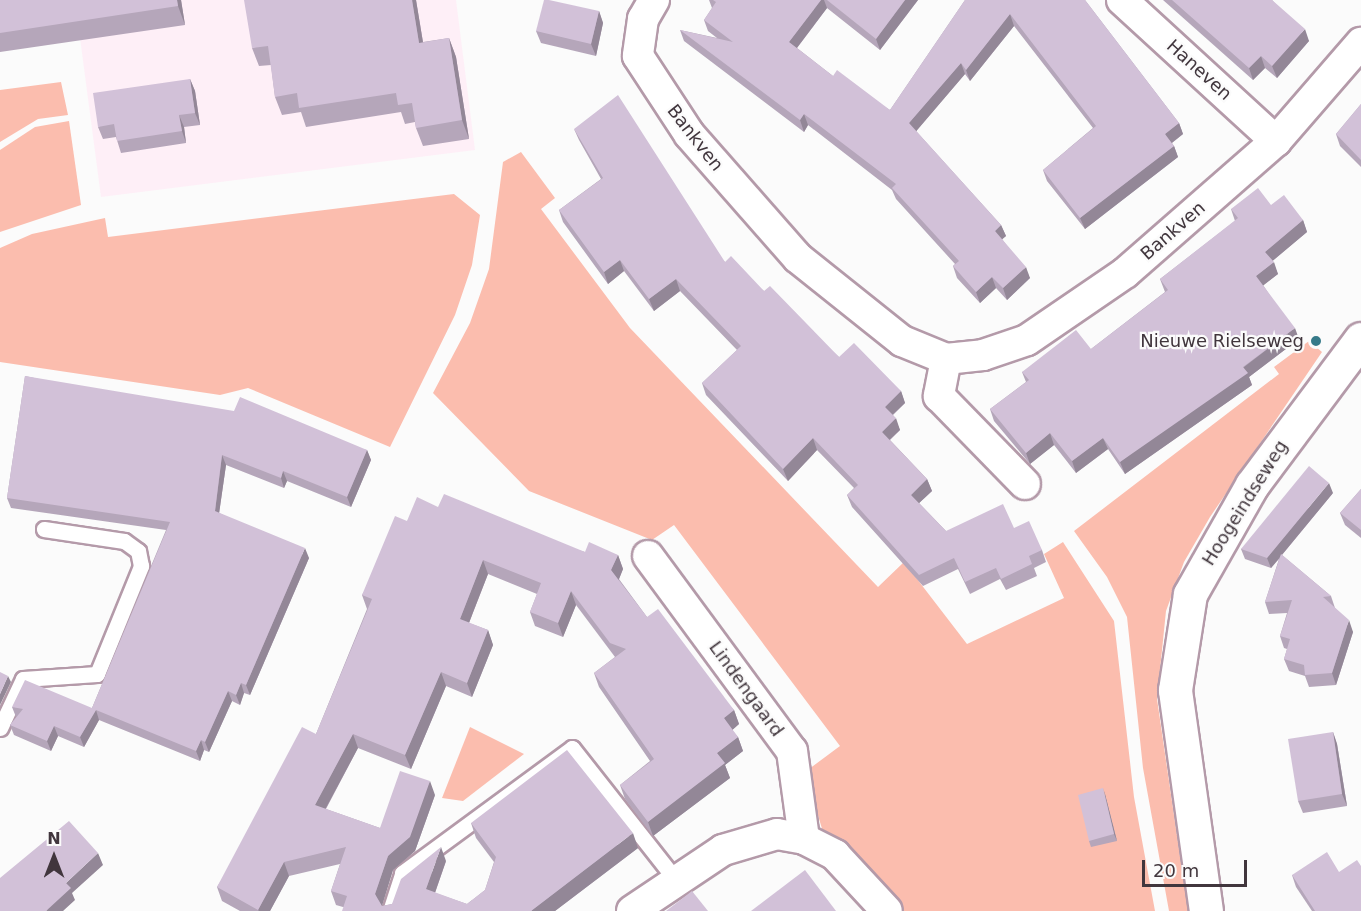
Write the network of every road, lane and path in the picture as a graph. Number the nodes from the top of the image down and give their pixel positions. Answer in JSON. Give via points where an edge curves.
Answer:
{"nodes":[{"id":1,"x":654,"y":0,"type":"edge"},
{"id":2,"x":1122,"y":0,"type":"edge"},
{"id":3,"x":1361,"y":43,"type":"edge"},
{"id":4,"x":1276,"y":141,"type":"junction"},
{"id":5,"x":1355,"y":356,"type":"edge"},
{"id":6,"x":946,"y":359,"type":"junction"},
{"id":7,"x":1024,"y":484,"type":"dead end"},
{"id":8,"x":44,"y":529,"type":"dead end"},
{"id":9,"x":648,"y":556,"type":"dead end"},
{"id":10,"x":0,"y":728,"type":"edge"},
{"id":11,"x":804,"y":839,"type":"junction"},
{"id":12,"x":675,"y":879,"type":"junction"},
{"id":13,"x":390,"y":911,"type":"edge"},
{"id":14,"x":632,"y":911,"type":"edge"},
{"id":15,"x":886,"y":911,"type":"edge"},
{"id":16,"x":1206,"y":911,"type":"edge"}],
"edges":[{"from":1,"to":6,"type":"street","name":"Bankven","via":[[643,19],[638,56],[689,134],[798,258],[902,341]]},
{"from":2,"to":4,"type":"street","name":"Haneven"},
{"from":3,"to":4,"type":"street","name":"Bankven"},
{"from":4,"to":6,"type":"street","name":"Bankven","via":[[1125,273],[1072,311],[1027,340],[983,355]]},
{"from":5,"to":16,"type":"street","name":"Hoogeindseweg","via":[[1252,485],[1190,594],[1175,690]]},
{"from":6,"to":7,"type":"street","via":[[939,396]]},
{"from":8,"to":10,"type":"lane","via":[[124,541],[138,551],[141,566],[97,674],[23,679]]},
{"from":9,"to":11,"type":"street","name":"Lindengaard","via":[[792,751]]},
{"from":11,"to":12,"type":"street","via":[[777,834],[750,839]]},
{"from":11,"to":15,"type":"street","via":[[835,855]]},
{"from":12,"to":13,"type":"lane","via":[[572,748],[402,873]]},
{"from":12,"to":14,"type":"street"}]}
